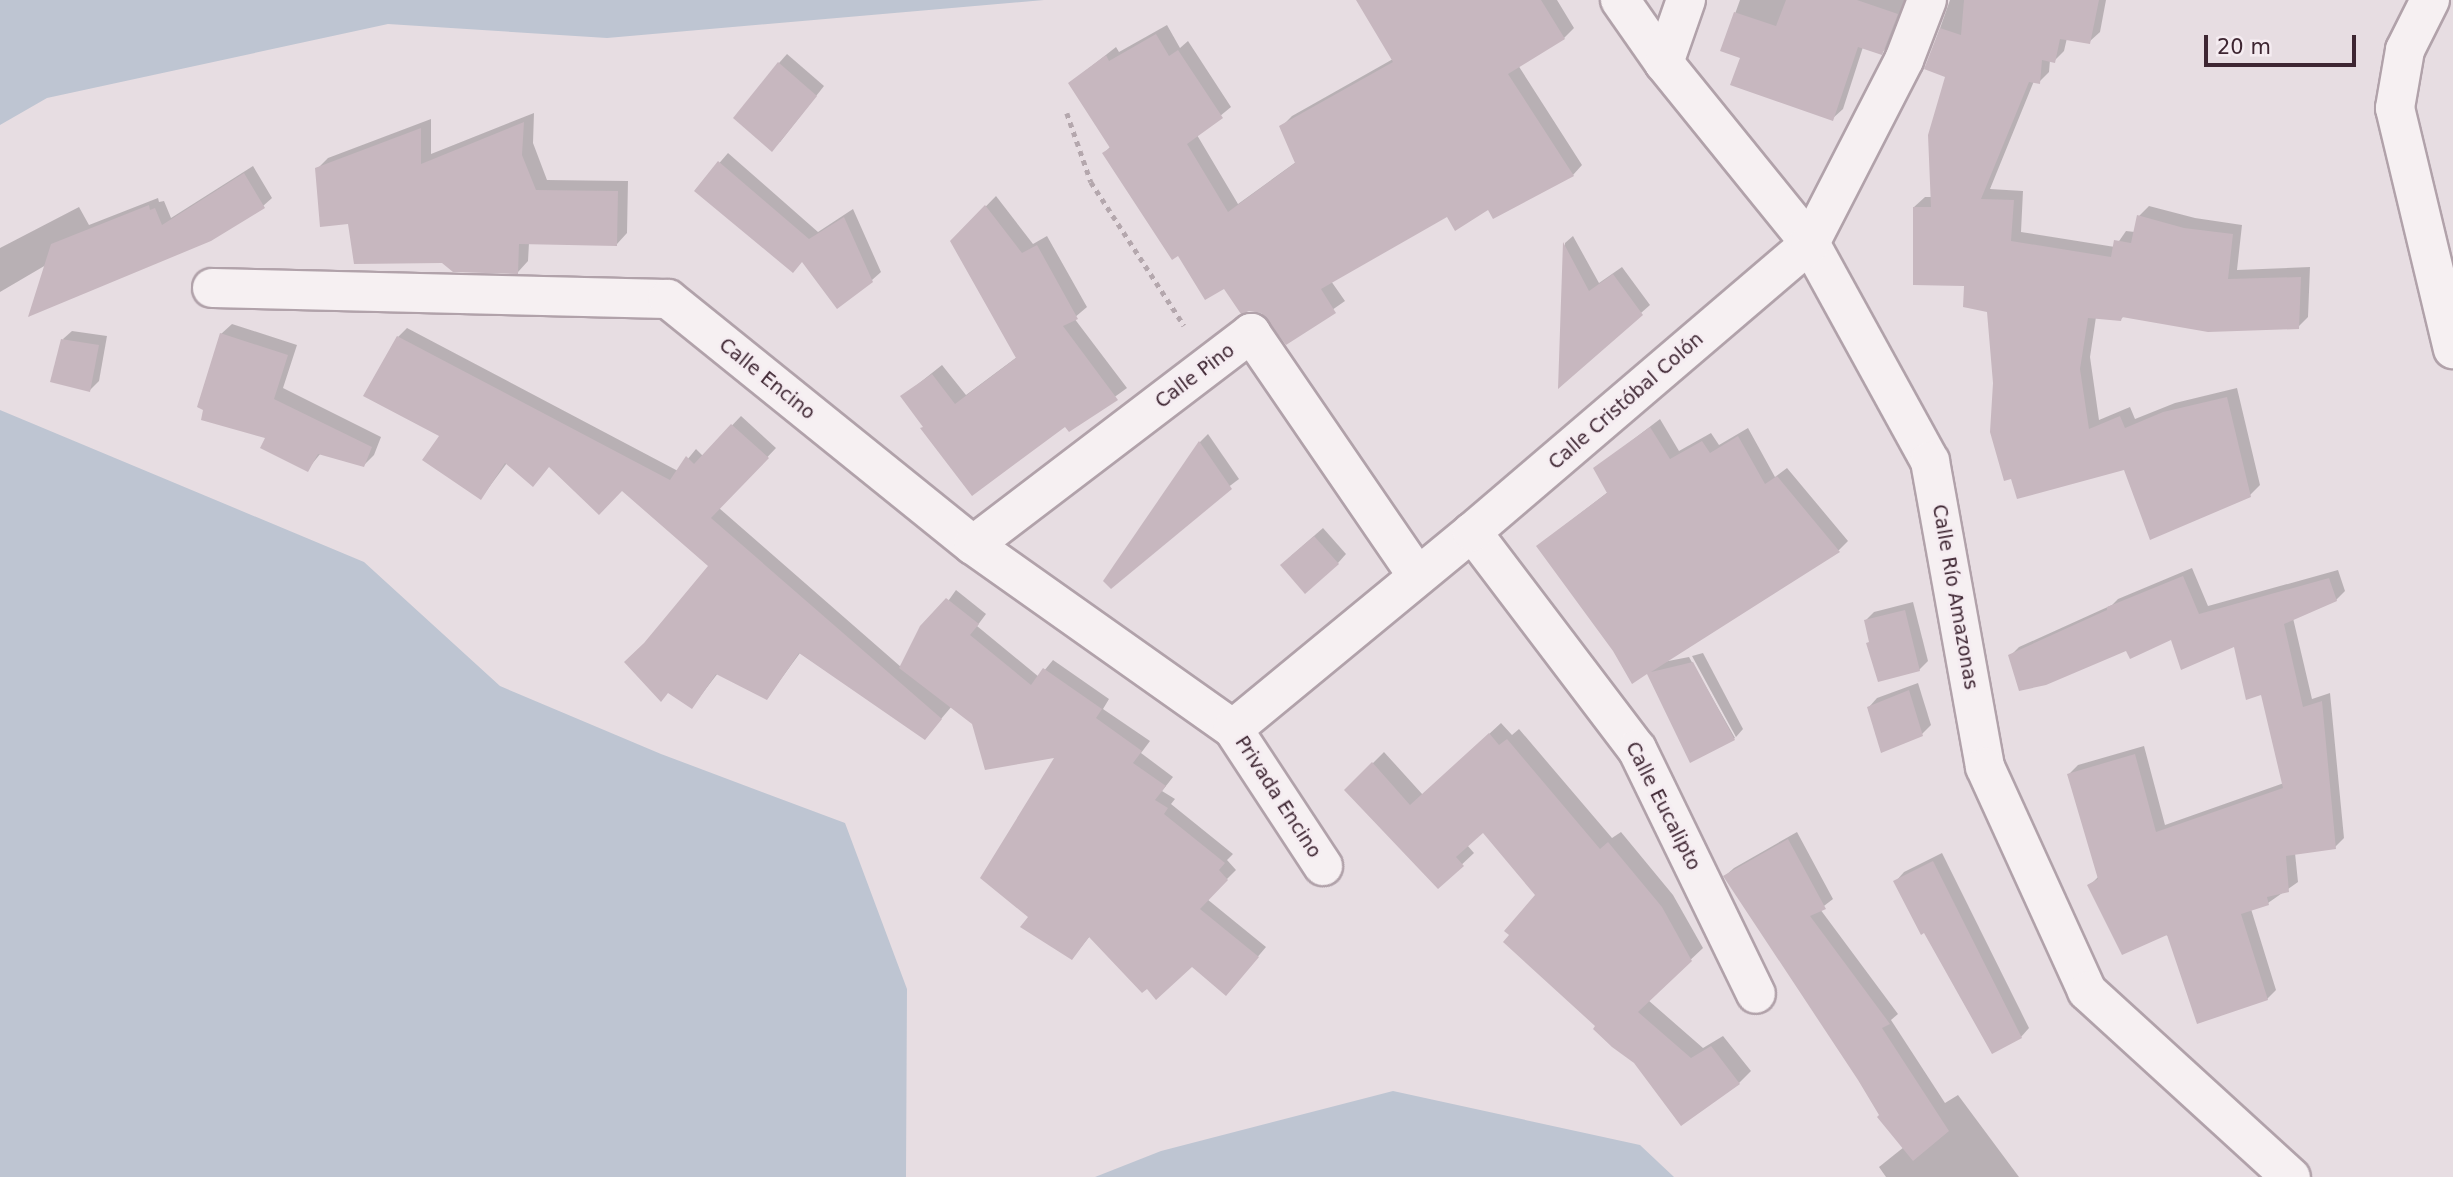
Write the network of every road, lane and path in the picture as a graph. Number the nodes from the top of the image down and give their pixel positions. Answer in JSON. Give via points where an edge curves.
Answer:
{"nodes":[{"id":1,"x":1620,"y":0,"type":"edge"},
{"id":2,"x":1686,"y":0,"type":"edge"},
{"id":3,"x":1927,"y":0,"type":"edge"},
{"id":4,"x":2430,"y":0,"type":"edge"},
{"id":5,"x":1664,"y":63,"type":"junction"},
{"id":6,"x":1067,"y":113,"type":"dead end"},
{"id":7,"x":1810,"y":243,"type":"junction"},
{"id":8,"x":212,"y":288,"type":"dead end"},
{"id":9,"x":2452,"y":345,"type":"edge"},
{"id":10,"x":1210,"y":365,"type":"junction"},
{"id":11,"x":1472,"y":532,"type":"junction"},
{"id":12,"x":973,"y":545,"type":"junction"},
{"id":13,"x":1417,"y":575,"type":"junction"},
{"id":14,"x":1233,"y":729,"type":"junction"},
{"id":15,"x":1323,"y":866,"type":"dead end"},
{"id":16,"x":1756,"y":993,"type":"dead end"},
{"id":17,"x":2291,"y":1177,"type":"edge"}],
"edges":[{"from":1,"to":5,"type":"street","name":"Calle Río Amazonas"},
{"from":2,"to":5,"type":"street"},
{"from":3,"to":7,"type":"street","name":"Calle Cristóbal Colón","via":[[1904,60]]},
{"from":4,"to":9,"type":"street","via":[[2405,50],[2395,108]]},
{"from":5,"to":7,"type":"street","name":"Calle Río Amazonas"},
{"from":6,"to":10,"type":"path","via":[[1091,181]]},
{"from":7,"to":11,"type":"street","name":"Calle Cristóbal Colón"},
{"from":7,"to":17,"type":"street","name":"Calle Río Amazonas","via":[[1930,461],[1985,766],[2087,991]]},
{"from":8,"to":12,"type":"street","name":"Calle Encino","via":[[668,299]]},
{"from":10,"to":12,"type":"street","name":"Calle Pino"},
{"from":10,"to":13,"type":"street","name":"Calle Pino","via":[[1251,333]]},
{"from":11,"to":13,"type":"street","name":"Calle Cristóbal Colón"},
{"from":11,"to":16,"type":"street","name":"Calle Eucalipto","via":[[1637,749]]},
{"from":12,"to":14,"type":"street","name":"Calle Encino"},
{"from":13,"to":14,"type":"street","name":"Calle Cristóbal Colón"},
{"from":14,"to":15,"type":"street","name":"Privada Encino"}]}
